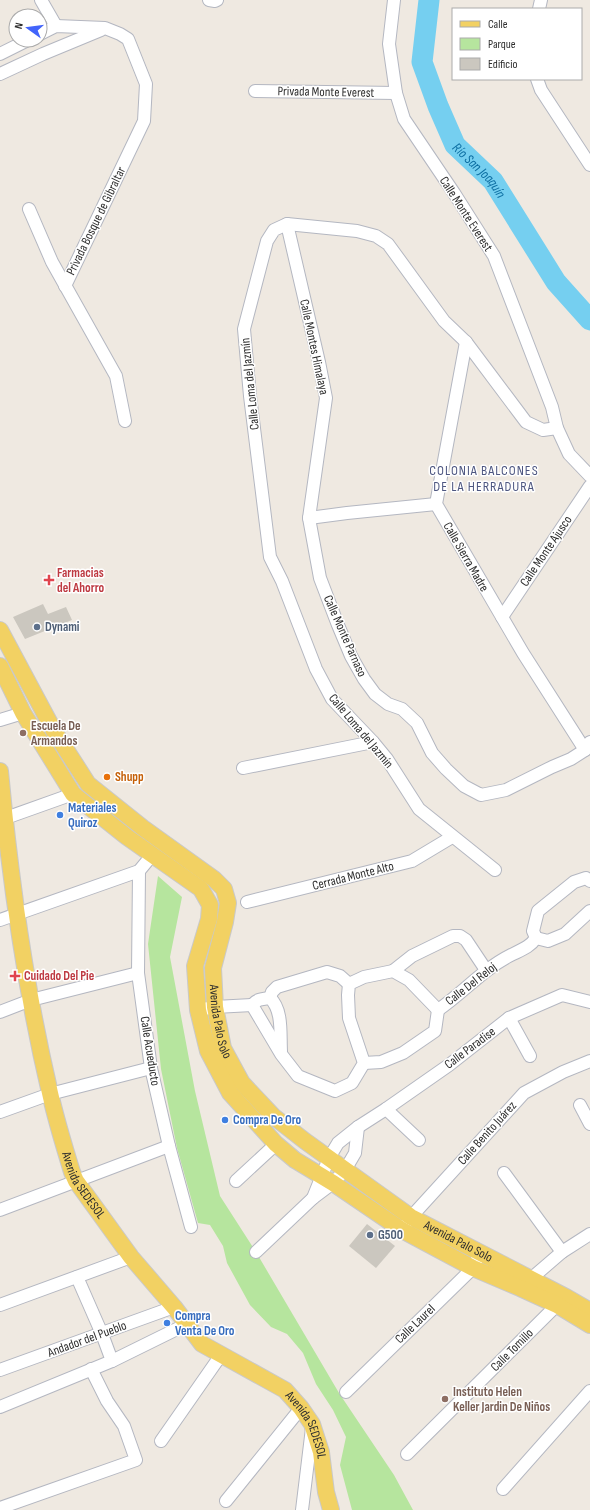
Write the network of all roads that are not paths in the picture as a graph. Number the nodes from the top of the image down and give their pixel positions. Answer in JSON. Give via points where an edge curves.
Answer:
{"nodes":[{"id":1,"x":41,"y":0,"type":"edge"},
{"id":2,"x":209,"y":0,"type":"edge"},
{"id":3,"x":217,"y":0,"type":"edge"},
{"id":4,"x":394,"y":0,"type":"edge"},
{"id":5,"x":56,"y":26,"type":"junction"},
{"id":6,"x":105,"y":28,"type":"junction"},
{"id":7,"x":48,"y":30,"type":"edge"},
{"id":8,"x":12,"y":48,"type":"edge"},
{"id":9,"x":0,"y":54,"type":"edge"},
{"id":10,"x":0,"y":74,"type":"edge"},
{"id":11,"x":537,"y":80,"type":"edge"},
{"id":12,"x":255,"y":91,"type":"dead end"},
{"id":13,"x":396,"y":93,"type":"junction"},
{"id":14,"x":590,"y":165,"type":"edge"},
{"id":15,"x":29,"y":209,"type":"dead end"},
{"id":16,"x":286,"y":224,"type":"junction"},
{"id":17,"x":65,"y":286,"type":"junction"},
{"id":18,"x":466,"y":342,"type":"junction"},
{"id":19,"x":125,"y":421,"type":"dead end"},
{"id":20,"x":557,"y":428,"type":"junction"},
{"id":21,"x":590,"y":476,"type":"edge"},
{"id":22,"x":590,"y":486,"type":"edge"},
{"id":23,"x":436,"y":504,"type":"junction"},
{"id":24,"x":309,"y":518,"type":"junction"},
{"id":25,"x":502,"y":617,"type":"junction"},
{"id":26,"x":0,"y":630,"type":"edge"},
{"id":27,"x":0,"y":666,"type":"edge"},
{"id":28,"x":23,"y":713,"type":"junction"},
{"id":29,"x":0,"y":720,"type":"edge"},
{"id":30,"x":373,"y":742,"type":"junction"},
{"id":31,"x":587,"y":746,"type":"edge"},
{"id":32,"x":243,"y":768,"type":"dead end"},
{"id":33,"x":0,"y":770,"type":"edge"},
{"id":34,"x":73,"y":794,"type":"junction"},
{"id":35,"x":2,"y":819,"type":"edge"},
{"id":36,"x":452,"y":837,"type":"junction"},
{"id":37,"x":153,"y":854,"type":"junction"},
{"id":38,"x":495,"y":870,"type":"dead end"},
{"id":39,"x":139,"y":871,"type":"junction"},
{"id":40,"x":590,"y":881,"type":"edge"},
{"id":41,"x":247,"y":902,"type":"dead end"},
{"id":42,"x":590,"y":911,"type":"edge"},
{"id":43,"x":18,"y":914,"type":"junction"},
{"id":44,"x":0,"y":920,"type":"edge"},
{"id":45,"x":536,"y":938,"type":"junction"},
{"id":46,"x":486,"y":970,"type":"junction"},
{"id":47,"x":393,"y":971,"type":"junction"},
{"id":48,"x":138,"y":973,"type":"junction"},
{"id":49,"x":349,"y":984,"type":"junction"},
{"id":50,"x":270,"y":998,"type":"junction"},
{"id":51,"x":31,"y":1000,"type":"junction"},
{"id":52,"x":590,"y":1002,"type":"edge"},
{"id":53,"x":252,"y":1005,"type":"junction"},
{"id":54,"x":215,"y":1007,"type":"junction"},
{"id":55,"x":198,"y":1010,"type":"junction"},
{"id":56,"x":438,"y":1010,"type":"junction"},
{"id":57,"x":0,"y":1012,"type":"edge"},
{"id":58,"x":509,"y":1018,"type":"junction"},
{"id":59,"x":281,"y":1054,"type":"junction"},
{"id":60,"x":530,"y":1056,"type":"dead end"},
{"id":61,"x":590,"y":1061,"type":"edge"},
{"id":62,"x":364,"y":1063,"type":"junction"},
{"id":63,"x":151,"y":1068,"type":"junction"},
{"id":64,"x":50,"y":1094,"type":"junction"},
{"id":65,"x":580,"y":1105,"type":"dead end"},
{"id":66,"x":386,"y":1109,"type":"junction"},
{"id":67,"x":0,"y":1112,"type":"edge"},
{"id":68,"x":590,"y":1124,"type":"edge"},
{"id":69,"x":358,"y":1127,"type":"junction"},
{"id":70,"x":419,"y":1140,"type":"dead end"},
{"id":71,"x":276,"y":1144,"type":"junction"},
{"id":72,"x":168,"y":1146,"type":"junction"},
{"id":73,"x":329,"y":1158,"type":"junction"},
{"id":74,"x":345,"y":1170,"type":"junction"},
{"id":75,"x":504,"y":1173,"type":"dead end"},
{"id":76,"x":327,"y":1180,"type":"junction"},
{"id":77,"x":76,"y":1181,"type":"junction"},
{"id":78,"x":236,"y":1181,"type":"dead end"},
{"id":79,"x":0,"y":1210,"type":"edge"},
{"id":80,"x":407,"y":1223,"type":"junction"},
{"id":81,"x":191,"y":1227,"type":"dead end"},
{"id":82,"x":590,"y":1234,"type":"edge"},
{"id":83,"x":256,"y":1252,"type":"dead end"},
{"id":84,"x":562,"y":1252,"type":"junction"},
{"id":85,"x":480,"y":1253,"type":"junction"},
{"id":86,"x":131,"y":1257,"type":"junction"},
{"id":87,"x":473,"y":1268,"type":"junction"},
{"id":88,"x":77,"y":1277,"type":"junction"},
{"id":89,"x":525,"y":1283,"type":"junction"},
{"id":90,"x":561,"y":1301,"type":"junction"},
{"id":91,"x":0,"y":1305,"type":"edge"},
{"id":92,"x":174,"y":1307,"type":"junction"},
{"id":93,"x":590,"y":1311,"type":"edge"},
{"id":94,"x":187,"y":1324,"type":"junction"},
{"id":95,"x":590,"y":1325,"type":"edge"},
{"id":96,"x":102,"y":1334,"type":"junction"},
{"id":97,"x":221,"y":1355,"type":"junction"},
{"id":98,"x":112,"y":1361,"type":"junction"},
{"id":99,"x":91,"y":1369,"type":"junction"},
{"id":100,"x":0,"y":1370,"type":"edge"},
{"id":101,"x":590,"y":1391,"type":"edge"},
{"id":102,"x":346,"y":1392,"type":"dead end"},
{"id":103,"x":0,"y":1407,"type":"edge"},
{"id":104,"x":301,"y":1408,"type":"junction"},
{"id":105,"x":312,"y":1424,"type":"junction"},
{"id":106,"x":162,"y":1441,"type":"dead end"},
{"id":107,"x":407,"y":1454,"type":"dead end"},
{"id":108,"x":503,"y":1490,"type":"dead end"},
{"id":109,"x":226,"y":1501,"type":"dead end"},
{"id":110,"x":0,"y":1508,"type":"edge"},
{"id":111,"x":302,"y":1510,"type":"edge"},
{"id":112,"x":331,"y":1510,"type":"edge"}],
"edges":[{"from":1,"to":5,"type":"street"},
{"from":2,"to":3,"type":"street"},
{"from":4,"to":13,"type":"street","name":"Calle Monte Everest","via":[[389,44]]},
{"from":5,"to":6,"type":"street"},
{"from":5,"to":7,"type":"street"},
{"from":6,"to":10,"type":"street"},
{"from":6,"to":17,"type":"street","name":"Privada Bosque de Gibraltar","via":[[128,39],[134,53],[146,84],[144,121]]},
{"from":8,"to":9,"type":"street"},
{"from":11,"to":14,"type":"street","via":[[541,90]]},
{"from":12,"to":13,"type":"street","name":"Privada Monte Everest"},
{"from":13,"to":20,"type":"street","name":"Calle Monte Everest","via":[[404,119],[494,256],[552,407]]},
{"from":15,"to":17,"type":"street"},
{"from":16,"to":18,"type":"street","via":[[358,230],[376,236],[388,244],[444,320]]},
{"from":16,"to":24,"type":"street","name":"Calle Montes Himalaya","via":[[326,398]]},
{"from":16,"to":30,"type":"street","name":"Calle Loma del Jazmín","via":[[274,230],[267,241],[244,329],[270,557],[316,669],[332,699]]},
{"from":17,"to":19,"type":"street","name":"Privada Bosque de Gibraltar","via":[[116,376]]},
{"from":18,"to":20,"type":"street","via":[[526,422],[543,430]]},
{"from":18,"to":23,"type":"street"},
{"from":20,"to":21,"type":"street","via":[[569,454]]},
{"from":22,"to":25,"type":"street","name":"Calle Monte Ajusco"},
{"from":23,"to":24,"type":"street"},
{"from":23,"to":25,"type":"street","name":"Calle Sierra Madre"},
{"from":24,"to":31,"type":"street","name":"Calle Monte Parnaso","via":[[320,578],[351,656],[364,679],[375,694],[388,704],[402,709],[417,723],[432,752],[464,786],[481,795],[506,790],[571,759]]},
{"from":25,"to":31,"type":"street","name":"Calle Sierra Madre","via":[[523,653]]},
{"from":26,"to":54,"type":"main road","name":"Avenida Palo Solo","via":[[54,731],[88,784],[224,889],[228,903],[213,968]]},
{"from":27,"to":28,"type":"main road","name":"Avenida Palo Solo"},
{"from":28,"to":29,"type":"street"},
{"from":28,"to":34,"type":"main road","name":"Avenida Palo Solo"},
{"from":30,"to":32,"type":"street"},
{"from":30,"to":36,"type":"street","name":"Calle Loma del Jazmín","via":[[419,809]]},
{"from":33,"to":35,"type":"main road","name":"Avenida SEDESOL"},
{"from":34,"to":35,"type":"street"},
{"from":34,"to":37,"type":"main road","name":"Avenida Palo Solo"},
{"from":35,"to":43,"type":"main road","name":"Avenida SEDESOL"},
{"from":36,"to":38,"type":"street","name":"Calle Loma del Jazmín"},
{"from":36,"to":41,"type":"street","name":"Cerrada Monte Alto","via":[[412,861]]},
{"from":37,"to":39,"type":"street"},
{"from":37,"to":55,"type":"main road","name":"Avenida Palo Solo","via":[[201,889],[210,905],[209,918],[195,966]]},
{"from":39,"to":43,"type":"street"},
{"from":39,"to":48,"type":"street","name":"Calle Acueducto"},
{"from":40,"to":45,"type":"street","via":[[586,878],[574,882],[538,911],[533,931]]},
{"from":42,"to":45,"type":"street","via":[[565,934],[548,940]]},
{"from":43,"to":44,"type":"street"},
{"from":43,"to":51,"type":"main road","name":"Avenida SEDESOL"},
{"from":45,"to":46,"type":"street","name":"Calle Del Reloj","via":[[532,945]]},
{"from":46,"to":47,"type":"street","via":[[466,940],[460,936],[453,936],[412,956]]},
{"from":46,"to":56,"type":"street","name":"Calle Del Reloj"},
{"from":47,"to":49,"type":"street","via":[[364,977]]},
{"from":47,"to":56,"type":"street","name":"Calle Del Reloj","via":[[409,980]]},
{"from":48,"to":51,"type":"street"},
{"from":48,"to":63,"type":"street","name":"Calle Acueducto"},
{"from":49,"to":50,"type":"street","via":[[340,976],[327,972],[277,987]]},
{"from":49,"to":62,"type":"street","via":[[349,1018]]},
{"from":50,"to":53,"type":"street","via":[[256,1000]]},
{"from":50,"to":59,"type":"street","via":[[276,1003],[279,1018]]},
{"from":51,"to":57,"type":"street"},
{"from":51,"to":64,"type":"main road","name":"Avenida SEDESOL"},
{"from":52,"to":58,"type":"street","name":"Calle Paradise","via":[[562,995]]},
{"from":53,"to":54,"type":"street"},
{"from":53,"to":59,"type":"street"},
{"from":54,"to":55,"type":"street"},
{"from":54,"to":73,"type":"main road","name":"Avenida Palo Solo","via":[[223,1048],[242,1083],[273,1116]]},
{"from":55,"to":71,"type":"main road","name":"Avenida Palo Solo","via":[[208,1051],[230,1093]]},
{"from":56,"to":62,"type":"street","via":[[435,1031],[403,1053],[381,1062]]},
{"from":58,"to":60,"type":"street"},
{"from":58,"to":66,"type":"street","name":"Calle Paradise","via":[[449,1065]]},
{"from":59,"to":62,"type":"street","via":[[298,1076],[335,1091],[352,1082]]},
{"from":61,"to":80,"type":"street","name":"Calle Benito Juárez","via":[[524,1093]]},
{"from":63,"to":64,"type":"street"},
{"from":63,"to":72,"type":"street","name":"Calle Acueducto"},
{"from":64,"to":67,"type":"street"},
{"from":64,"to":77,"type":"main road","name":"Avenida SEDESOL"},
{"from":65,"to":68,"type":"street"},
{"from":66,"to":69,"type":"street","name":"Calle Paradise"},
{"from":66,"to":70,"type":"street"},
{"from":69,"to":73,"type":"street","name":"Calle Paradise","via":[[338,1143]]},
{"from":69,"to":74,"type":"street","via":[[355,1153]]},
{"from":71,"to":76,"type":"main road","name":"Avenida Palo Solo","via":[[295,1160]]},
{"from":71,"to":78,"type":"street"},
{"from":72,"to":77,"type":"street"},
{"from":72,"to":81,"type":"street","name":"Calle Acueducto"},
{"from":73,"to":74,"type":"main road","name":"Avenida Palo Solo"},
{"from":73,"to":76,"type":"street","name":"Calle Paradise"},
{"from":74,"to":76,"type":"street"},
{"from":74,"to":80,"type":"main road","name":"Avenida Palo Solo"},
{"from":75,"to":84,"type":"street"},
{"from":76,"to":80,"type":"main road","name":"Avenida Palo Solo"},
{"from":76,"to":83,"type":"street","name":"Calle Paradise","via":[[313,1198]]},
{"from":77,"to":79,"type":"street"},
{"from":77,"to":86,"type":"main road","name":"Avenida SEDESOL"},
{"from":80,"to":85,"type":"main road","name":"Avenida Palo Solo"},
{"from":80,"to":87,"type":"main road","name":"Avenida Palo Solo"},
{"from":82,"to":84,"type":"street"},
{"from":84,"to":89,"type":"street"},
{"from":85,"to":87,"type":"street","name":"Calle Laurel"},
{"from":85,"to":89,"type":"main road","name":"Avenida Palo Solo"},
{"from":86,"to":88,"type":"street"},
{"from":86,"to":92,"type":"main road","name":"Avenida SEDESOL"},
{"from":87,"to":89,"type":"main road","name":"Avenida Palo Solo"},
{"from":87,"to":102,"type":"street","name":"Calle Laurel"},
{"from":88,"to":91,"type":"street"},
{"from":88,"to":96,"type":"street"},
{"from":89,"to":90,"type":"main road","name":"Avenida Palo Solo"},
{"from":90,"to":93,"type":"main road","name":"Avenida Palo Solo"},
{"from":90,"to":95,"type":"main road","name":"Avenida Palo Solo"},
{"from":90,"to":107,"type":"street","name":"Calle Tomillo"},
{"from":92,"to":94,"type":"main road","name":"Avenida SEDESOL"},
{"from":92,"to":96,"type":"street","name":"Andador del Pueblo"},
{"from":94,"to":97,"type":"main road","name":"Avenida SEDESOL","via":[[202,1344]]},
{"from":94,"to":98,"type":"street"},
{"from":96,"to":98,"type":"street"},
{"from":96,"to":100,"type":"street","name":"Andador del Pueblo"},
{"from":97,"to":104,"type":"main road","name":"Avenida SEDESOL","via":[[285,1390]]},
{"from":97,"to":106,"type":"street"},
{"from":98,"to":99,"type":"street"},
{"from":99,"to":103,"type":"street"},
{"from":99,"to":110,"type":"street","via":[[124,1426],[136,1460]]},
{"from":101,"to":108,"type":"street"},
{"from":104,"to":105,"type":"main road","name":"Avenida SEDESOL"},
{"from":104,"to":109,"type":"street"},
{"from":105,"to":111,"type":"street"},
{"from":105,"to":112,"type":"main road","name":"Avenida SEDESOL","via":[[321,1452]]}]}
